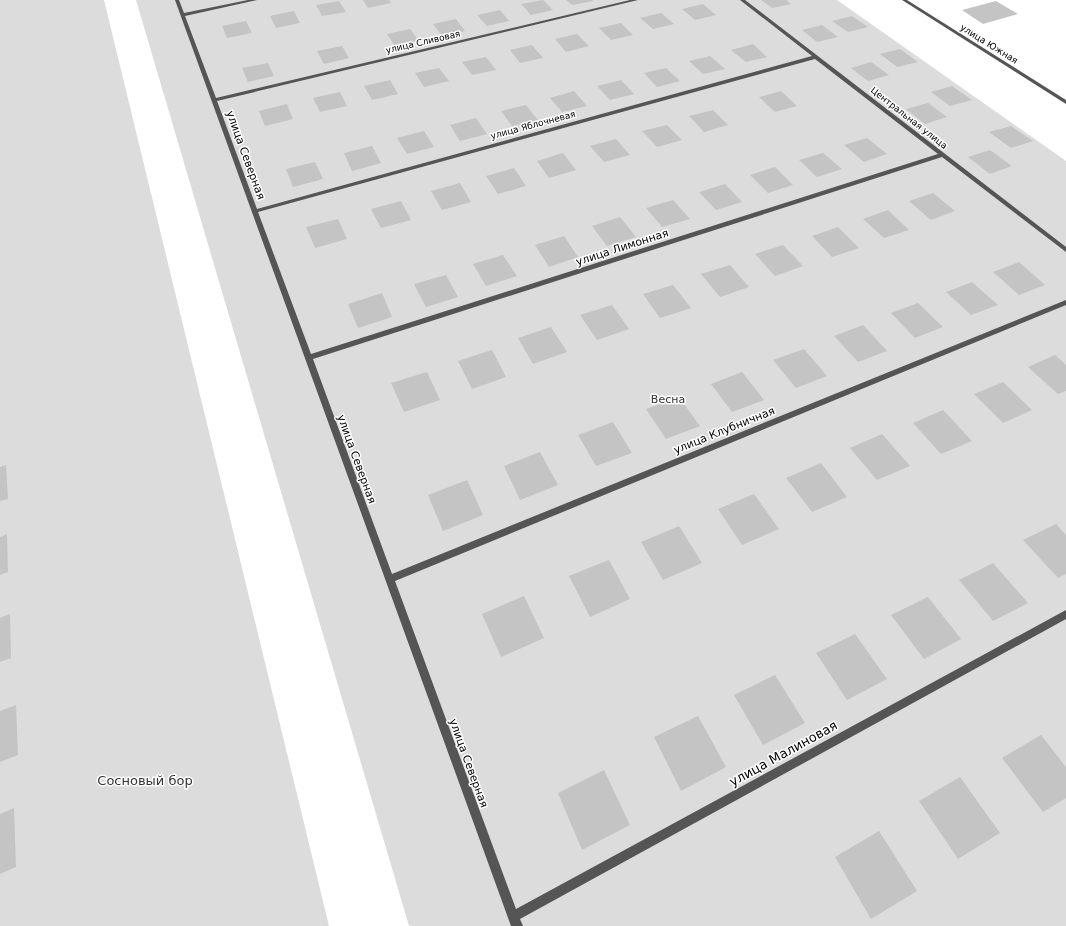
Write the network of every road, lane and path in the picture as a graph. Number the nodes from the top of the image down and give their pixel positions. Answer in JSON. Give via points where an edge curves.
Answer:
{"nodes":[{"id":1,"x":177,"y":0,"type":"edge"},
{"id":2,"x":255,"y":0,"type":"edge"},
{"id":3,"x":636,"y":0,"type":"edge"},
{"id":4,"x":742,"y":0,"type":"edge"},
{"id":5,"x":904,"y":0,"type":"edge"},
{"id":6,"x":182,"y":14,"type":"junction"},
{"id":7,"x":815,"y":57,"type":"junction"},
{"id":8,"x":213,"y":100,"type":"junction"},
{"id":9,"x":1066,"y":102,"type":"edge"},
{"id":10,"x":942,"y":155,"type":"junction"},
{"id":11,"x":254,"y":211,"type":"junction"},
{"id":12,"x":1066,"y":250,"type":"edge"},
{"id":13,"x":1066,"y":302,"type":"edge"},
{"id":14,"x":308,"y":358,"type":"junction"},
{"id":15,"x":390,"y":579,"type":"junction"},
{"id":16,"x":1066,"y":614,"type":"edge"},
{"id":17,"x":515,"y":922,"type":"edge"}],
"edges":[{"from":1,"to":6,"type":"street","name":"улица Северная"},
{"from":2,"to":6,"type":"street"},
{"from":3,"to":8,"type":"street","name":"улица Сливовая"},
{"from":4,"to":7,"type":"street","name":"Центральная улица"},
{"from":5,"to":9,"type":"street","name":"улица Южная"},
{"from":6,"to":8,"type":"street","name":"улица Северная"},
{"from":7,"to":10,"type":"street","name":"Центральная улица"},
{"from":7,"to":11,"type":"street","name":"улица Яблочневая"},
{"from":8,"to":11,"type":"street","name":"улица Северная"},
{"from":10,"to":12,"type":"street","name":"Центральная улица"},
{"from":10,"to":14,"type":"street","name":"улица Лимонная"},
{"from":11,"to":14,"type":"street","name":"улица Северная"},
{"from":13,"to":15,"type":"street","name":"улица Клубничная"},
{"from":14,"to":15,"type":"street","name":"улица Северная"},
{"from":15,"to":17,"type":"street","name":"улица Северная"},
{"from":16,"to":17,"type":"street","name":"улица Малиновая"}]}
